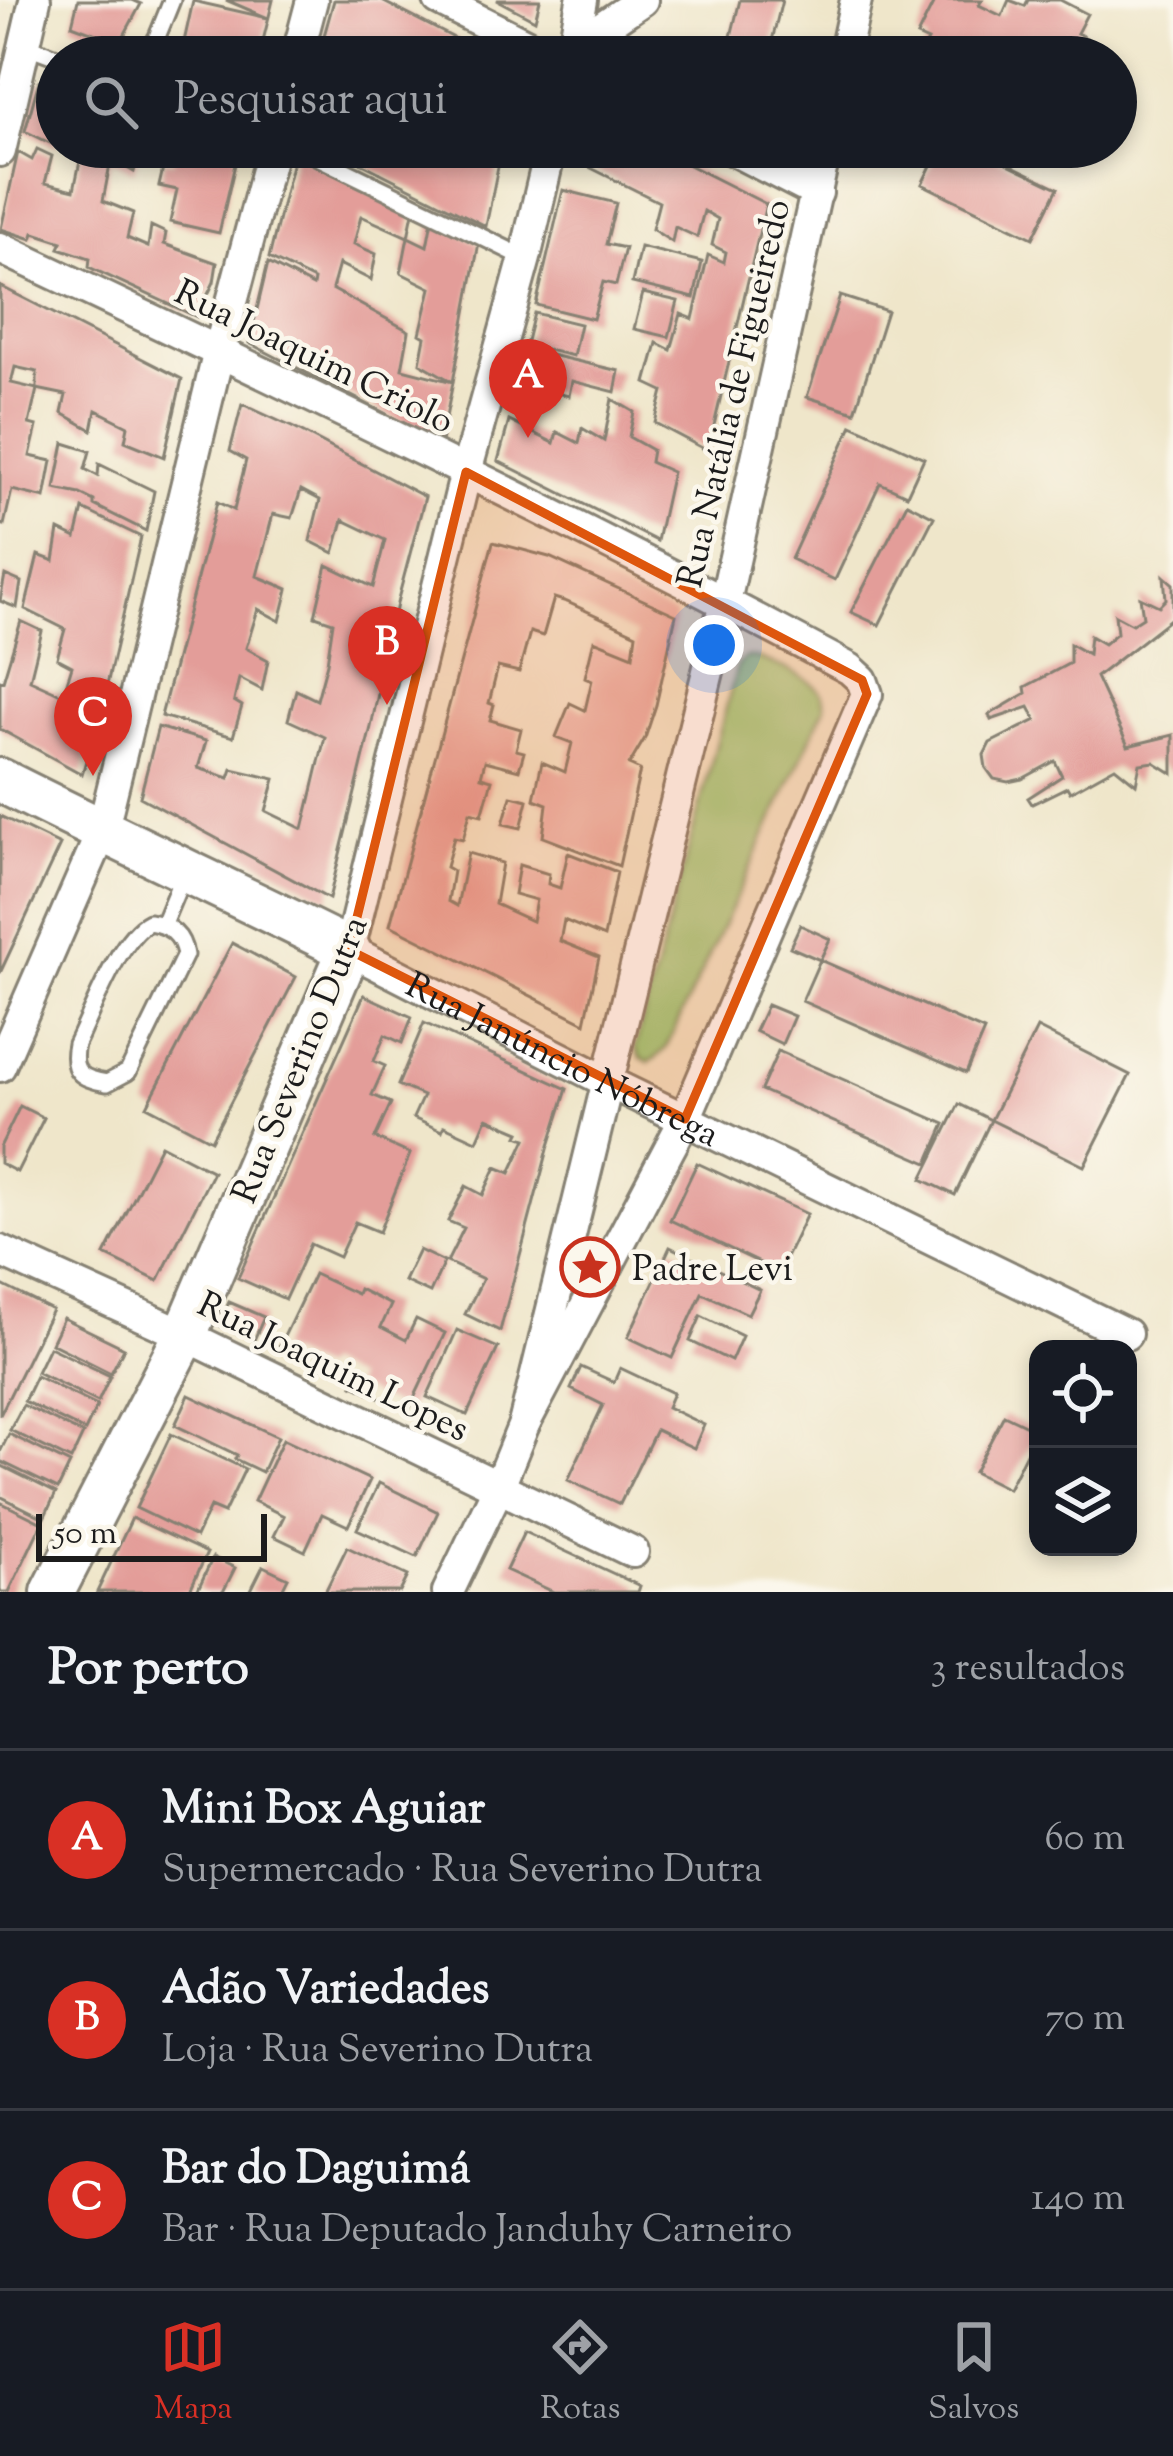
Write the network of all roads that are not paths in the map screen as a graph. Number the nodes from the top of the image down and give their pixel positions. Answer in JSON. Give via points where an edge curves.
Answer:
{"nodes":[{"id":1,"x":35,"y":0,"type":"edge"},
{"id":2,"x":172,"y":0,"type":"edge"},
{"id":3,"x":312,"y":0,"type":"edge"},
{"id":4,"x":439,"y":0,"type":"edge"},
{"id":5,"x":582,"y":0,"type":"edge"},
{"id":6,"x":642,"y":0,"type":"edge"},
{"id":7,"x":856,"y":0,"type":"edge"},
{"id":8,"x":157,"y":36,"type":"edge"},
{"id":9,"x":303,"y":36,"type":"edge"},
{"id":10,"x":525,"y":36,"type":"edge"},
{"id":11,"x":570,"y":36,"type":"edge"},
{"id":12,"x":590,"y":36,"type":"edge"},
{"id":13,"x":848,"y":36,"type":"edge"},
{"id":14,"x":25,"y":45,"type":"junction"},
{"id":15,"x":36,"y":49,"type":"edge"},
{"id":16,"x":0,"y":151,"type":"edge"},
{"id":17,"x":267,"y":168,"type":"edge"},
{"id":18,"x":340,"y":168,"type":"edge"},
{"id":19,"x":546,"y":168,"type":"edge"},
{"id":20,"x":768,"y":168,"type":"edge"},
{"id":21,"x":822,"y":168,"type":"edge"},
{"id":22,"x":817,"y":193,"type":"junction"},
{"id":23,"x":0,"y":248,"type":"edge"},
{"id":24,"x":525,"y":258,"type":"junction"},
{"id":25,"x":219,"y":351,"type":"junction"},
{"id":26,"x":466,"y":472,"type":"junction"},
{"id":27,"x":725,"y":602,"type":"junction"},
{"id":28,"x":850,"y":669,"type":"joint"},
{"id":29,"x":0,"y":780,"type":"edge"},
{"id":30,"x":102,"y":832,"type":"junction"},
{"id":31,"x":186,"y":868,"type":"junction"},
{"id":32,"x":163,"y":924,"type":"junction"},
{"id":33,"x":349,"y":950,"type":"junction"},
{"id":34,"x":0,"y":1066,"type":"edge"},
{"id":35,"x":608,"y":1082,"type":"junction"},
{"id":36,"x":685,"y":1119,"type":"junction"},
{"id":37,"x":0,"y":1251,"type":"edge"},
{"id":38,"x":1126,"y":1334,"type":"dead end"},
{"id":39,"x":185,"y":1335,"type":"junction"},
{"id":40,"x":524,"y":1424,"type":"junction"},
{"id":41,"x":498,"y":1488,"type":"junction"},
{"id":42,"x":633,"y":1552,"type":"dead end"},
{"id":43,"x":53,"y":1592,"type":"edge"},
{"id":44,"x":448,"y":1592,"type":"edge"}],
"edges":[{"from":1,"to":14,"type":"street"},
{"from":2,"to":8,"type":"lane"},
{"from":3,"to":9,"type":"street"},
{"from":4,"to":10,"type":"street"},
{"from":5,"to":11,"type":"street"},
{"from":6,"to":12,"type":"street"},
{"from":7,"to":13,"type":"street"},
{"from":14,"to":15,"type":"lane"},
{"from":14,"to":16,"type":"street"},
{"from":17,"to":25,"type":"street"},
{"from":18,"to":24,"type":"lane"},
{"from":19,"to":24,"type":"street","name":"Rua Severino Dutra"},
{"from":20,"to":22,"type":"street"},
{"from":21,"to":22,"type":"street","name":"Rua Natália de Figueiredo"},
{"from":22,"to":27,"type":"street","name":"Rua Natália de Figueiredo"},
{"from":23,"to":25,"type":"street","name":"Rua Joaquim Criolo"},
{"from":24,"to":26,"type":"street","name":"Rua Severino Dutra"},
{"from":25,"to":26,"type":"street","name":"Rua Joaquim Criolo"},
{"from":25,"to":30,"type":"street"},
{"from":26,"to":27,"type":"street","name":"Rua Joaquim Criolo"},
{"from":26,"to":33,"type":"street","name":"Rua Severino Dutra"},
{"from":27,"to":28,"type":"street","name":"Rua Joaquim Criolo"},
{"from":27,"to":35,"type":"street","name":"Rua Natália de Figueiredo"},
{"from":28,"to":36,"type":"street","name":"Rua Natália de Figueiredo","via":[[867,694]]},
{"from":29,"to":30,"type":"street","name":"Rua Janúncio Nóbrega"},
{"from":30,"to":31,"type":"street","name":"Rua Janúncio Nóbrega"},
{"from":30,"to":34,"type":"street"},
{"from":31,"to":32,"type":"lane"},
{"from":31,"to":33,"type":"street","name":"Rua Janúncio Nóbrega"},
{"from":32,"to":32,"type":"lane","via":[[149,922],[125,943],[76,1044],[77,1072],[91,1081],[128,1072],[185,955]]},
{"from":33,"to":35,"type":"street","name":"Rua Janúncio Nóbrega"},
{"from":33,"to":39,"type":"street","name":"Rua Severino Dutra"},
{"from":35,"to":36,"type":"street","name":"Rua Janúncio Nóbrega"},
{"from":35,"to":40,"type":"street","name":"Rua Natália de Figueiredo"},
{"from":36,"to":38,"type":"street","name":"Rua Janúncio Nóbrega"},
{"from":36,"to":40,"type":"street","name":"Rua Natália de Figueiredo"},
{"from":37,"to":39,"type":"street","name":"Rua Joaquim Lopes"},
{"from":39,"to":41,"type":"street","name":"Rua Joaquim Lopes"},
{"from":39,"to":43,"type":"street","name":"Rua Severino Dutra"},
{"from":40,"to":41,"type":"street","name":"Rua Natália de Figueiredo"},
{"from":41,"to":42,"type":"street","name":"Rua Joaquim Lopes"},
{"from":41,"to":44,"type":"street","name":"Rua Natália de Figueiredo"}]}
